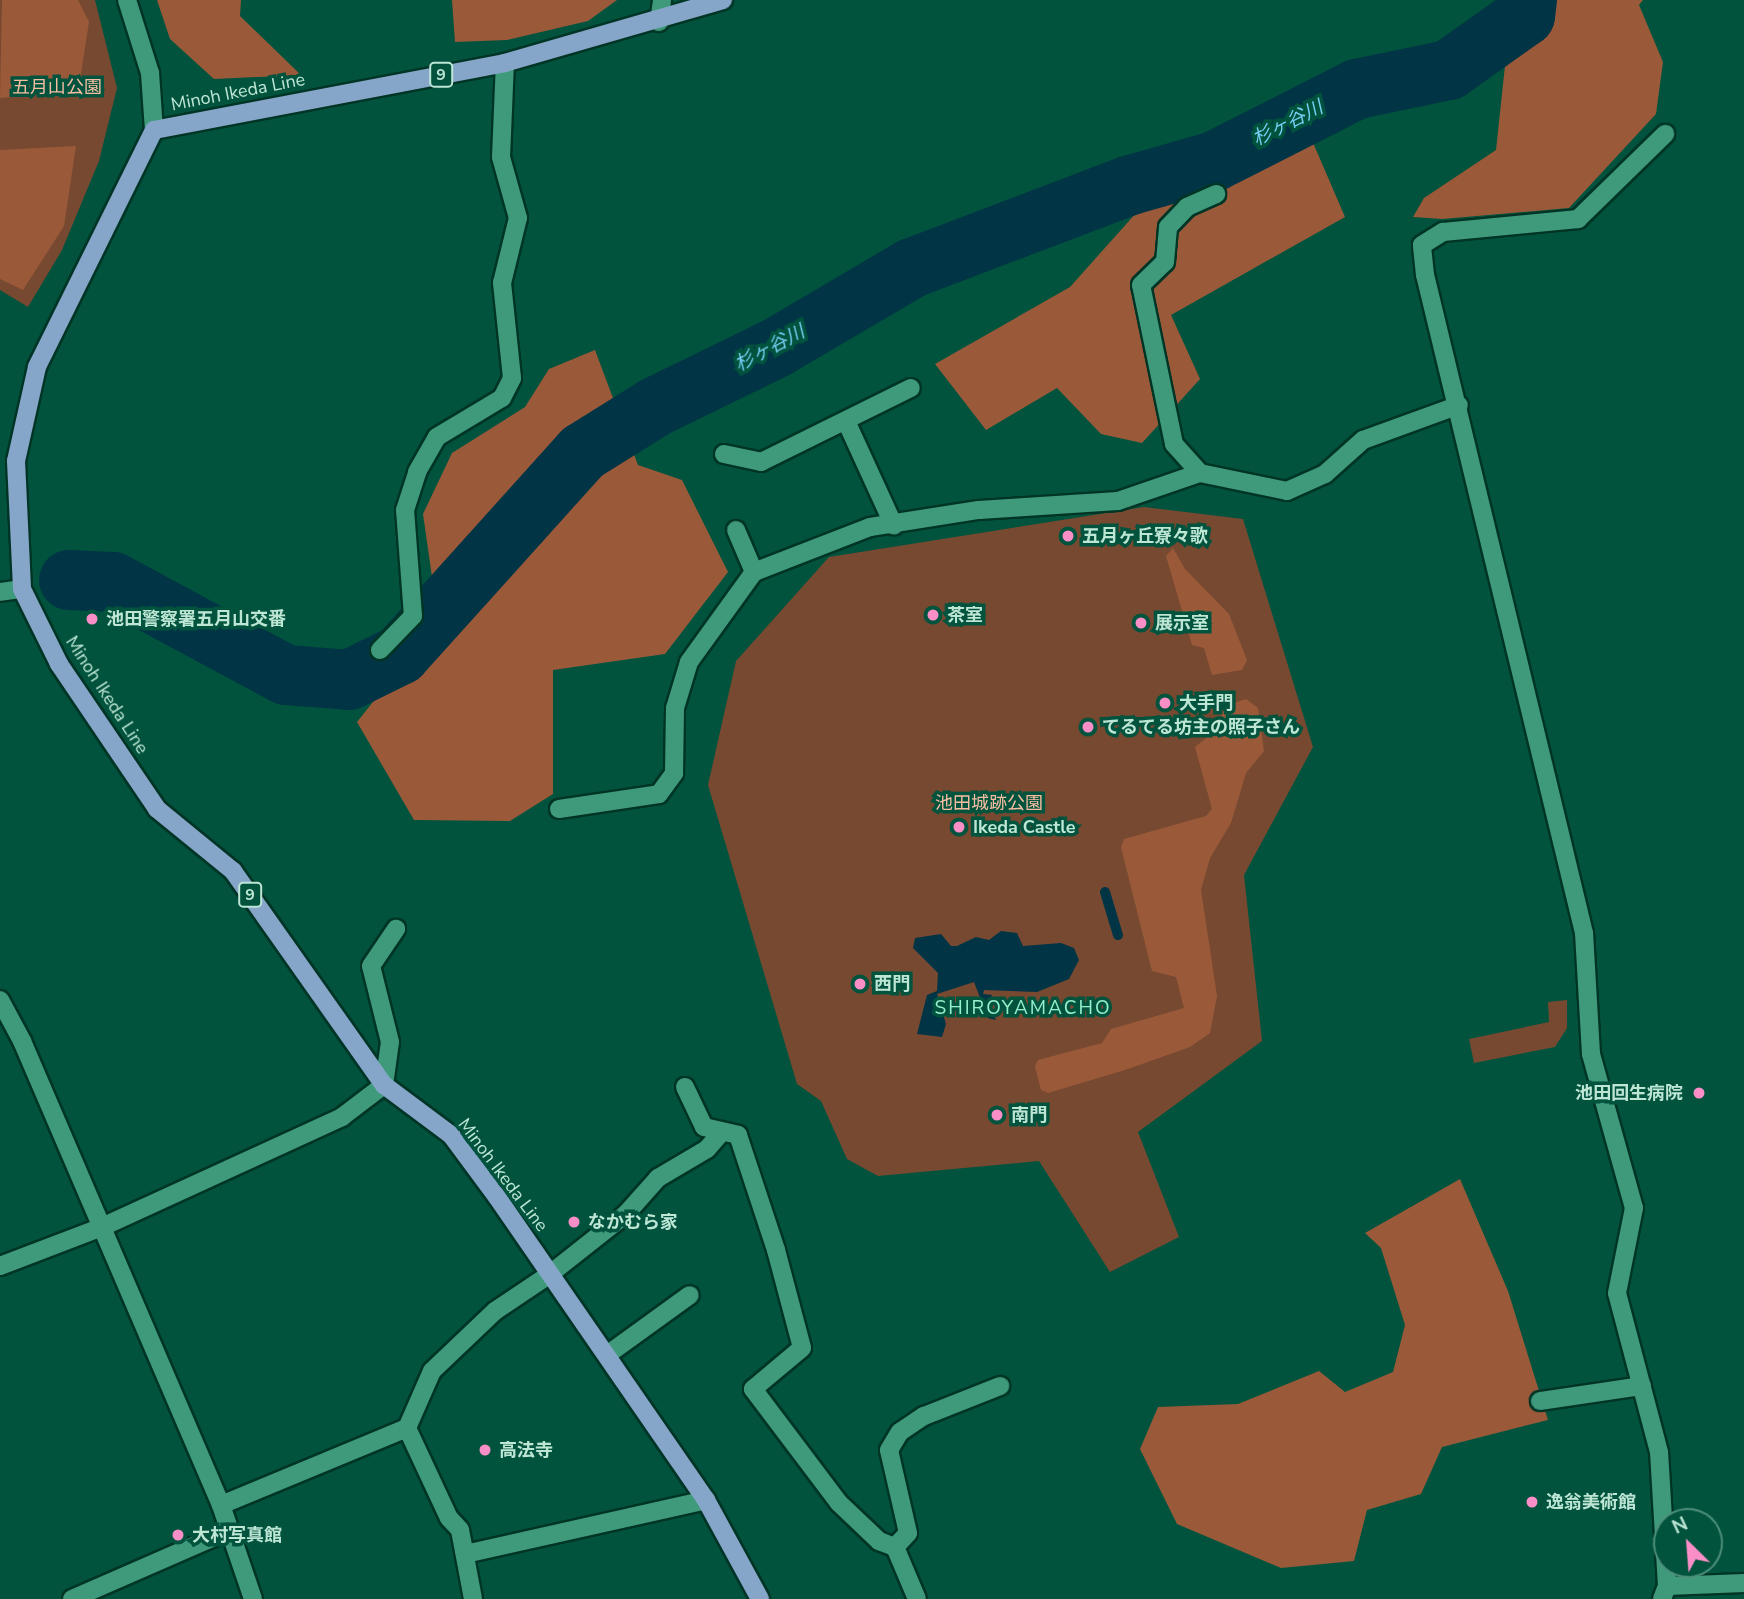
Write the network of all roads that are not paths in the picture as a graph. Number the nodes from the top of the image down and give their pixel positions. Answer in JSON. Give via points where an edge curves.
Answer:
{"nodes":[{"id":1,"x":127,"y":0,"type":"edge"},
{"id":2,"x":662,"y":0,"type":"edge"},
{"id":3,"x":723,"y":0,"type":"edge"},
{"id":4,"x":659,"y":22,"type":"junction"},
{"id":5,"x":505,"y":63,"type":"junction"},
{"id":6,"x":154,"y":130,"type":"junction"},
{"id":7,"x":1665,"y":134,"type":"dead end"},
{"id":8,"x":1216,"y":194,"type":"dead end"},
{"id":9,"x":911,"y":388,"type":"dead end"},
{"id":10,"x":1459,"y":405,"type":"junction"},
{"id":11,"x":846,"y":421,"type":"junction"},
{"id":12,"x":724,"y":454,"type":"dead end"},
{"id":13,"x":1200,"y":472,"type":"junction"},
{"id":14,"x":894,"y":526,"type":"junction"},
{"id":15,"x":736,"y":530,"type":"dead end"},
{"id":16,"x":754,"y":572,"type":"junction"},
{"id":17,"x":22,"y":589,"type":"junction"},
{"id":18,"x":0,"y":592,"type":"edge"},
{"id":19,"x":380,"y":650,"type":"dead end"},
{"id":20,"x":559,"y":809,"type":"dead end"},
{"id":21,"x":396,"y":929,"type":"dead end"},
{"id":22,"x":0,"y":1000,"type":"edge"},
{"id":23,"x":384,"y":1086,"type":"junction"},
{"id":24,"x":685,"y":1087,"type":"dead end"},
{"id":25,"x":721,"y":1133,"type":"junction"},
{"id":26,"x":102,"y":1227,"type":"junction"},
{"id":27,"x":0,"y":1266,"type":"edge"},
{"id":28,"x":550,"y":1274,"type":"junction"},
{"id":29,"x":690,"y":1295,"type":"dead end"},
{"id":30,"x":607,"y":1355,"type":"junction"},
{"id":31,"x":1000,"y":1386,"type":"dead end"},
{"id":32,"x":1642,"y":1386,"type":"junction"},
{"id":33,"x":1540,"y":1401,"type":"dead end"},
{"id":34,"x":407,"y":1428,"type":"junction"},
{"id":35,"x":706,"y":1500,"type":"junction"},
{"id":36,"x":221,"y":1505,"type":"junction"},
{"id":37,"x":230,"y":1530,"type":"junction"},
{"id":38,"x":895,"y":1547,"type":"junction"},
{"id":39,"x":465,"y":1554,"type":"junction"},
{"id":40,"x":1744,"y":1583,"type":"edge"},
{"id":41,"x":1664,"y":1592,"type":"edge"},
{"id":42,"x":72,"y":1599,"type":"edge"},
{"id":43,"x":253,"y":1599,"type":"edge"},
{"id":44,"x":473,"y":1599,"type":"edge"},
{"id":45,"x":760,"y":1599,"type":"edge"},
{"id":46,"x":917,"y":1599,"type":"edge"}],
"edges":[{"from":1,"to":6,"type":"street","via":[[150,73]]},
{"from":2,"to":4,"type":"street"},
{"from":3,"to":4,"type":"main road","name":"Minoh Ikeda Line","number":"9"},
{"from":4,"to":5,"type":"main road","name":"Minoh Ikeda Line","number":"9"},
{"from":5,"to":6,"type":"main road","name":"Minoh Ikeda Line","number":"9"},
{"from":5,"to":19,"type":"street","via":[[501,157],[518,218],[502,283],[512,378],[502,398],[438,437],[417,472],[405,510],[413,616]]},
{"from":6,"to":17,"type":"main road","name":"Minoh Ikeda Line","number":"9","via":[[37,367],[16,461]]},
{"from":7,"to":10,"type":"street","via":[[1578,219],[1443,232],[1422,245],[1425,275]]},
{"from":8,"to":13,"type":"street","via":[[1187,206],[1168,227],[1165,262],[1141,285],[1174,444]]},
{"from":9,"to":11,"type":"street"},
{"from":10,"to":13,"type":"street","via":[[1363,440],[1325,474],[1287,491]]},
{"from":10,"to":32,"type":"street","via":[[1584,933],[1591,1055],[1634,1208],[1617,1293]]},
{"from":11,"to":12,"type":"street","via":[[761,462]]},
{"from":11,"to":14,"type":"street"},
{"from":13,"to":14,"type":"street","via":[[1118,501],[979,510]]},
{"from":14,"to":16,"type":"street","via":[[870,527]]},
{"from":15,"to":16,"type":"street"},
{"from":16,"to":20,"type":"street","via":[[689,662],[676,708],[674,773],[659,794]]},
{"from":17,"to":18,"type":"street"},
{"from":17,"to":23,"type":"main road","name":"Minoh Ikeda Line","number":"9","via":[[59,664],[156,809],[233,871]]},
{"from":21,"to":23,"type":"street","via":[[371,967],[390,1042]]},
{"from":22,"to":26,"type":"street"},
{"from":23,"to":26,"type":"street","via":[[342,1117]]},
{"from":23,"to":28,"type":"main road","name":"Minoh Ikeda Line","number":"9","via":[[451,1135]]},
{"from":24,"to":25,"type":"street","via":[[704,1127]]},
{"from":25,"to":28,"type":"street","via":[[707,1149],[658,1178],[626,1214]]},
{"from":25,"to":38,"type":"street","via":[[738,1135],[802,1348],[753,1389],[839,1503],[879,1541]]},
{"from":26,"to":27,"type":"street"},
{"from":26,"to":36,"type":"street"},
{"from":28,"to":30,"type":"main road","name":"Minoh Ikeda Line","number":"9"},
{"from":28,"to":34,"type":"street","via":[[495,1311],[432,1371]]},
{"from":29,"to":30,"type":"street"},
{"from":30,"to":35,"type":"main road","name":"Minoh Ikeda Line","number":"9"},
{"from":31,"to":38,"type":"street","via":[[924,1416],[900,1432],[888,1450],[908,1533]]},
{"from":32,"to":33,"type":"street"},
{"from":32,"to":41,"type":"street","via":[[1659,1452]]},
{"from":34,"to":36,"type":"street"},
{"from":34,"to":39,"type":"street","via":[[449,1518],[460,1530]]},
{"from":35,"to":39,"type":"street"},
{"from":35,"to":45,"type":"main road","name":"Minoh Ikeda Line","number":"9"},
{"from":36,"to":37,"type":"street"},
{"from":37,"to":42,"type":"street"},
{"from":37,"to":43,"type":"street"},
{"from":38,"to":46,"type":"street"},
{"from":39,"to":44,"type":"street"},
{"from":40,"to":41,"type":"street"}]}
